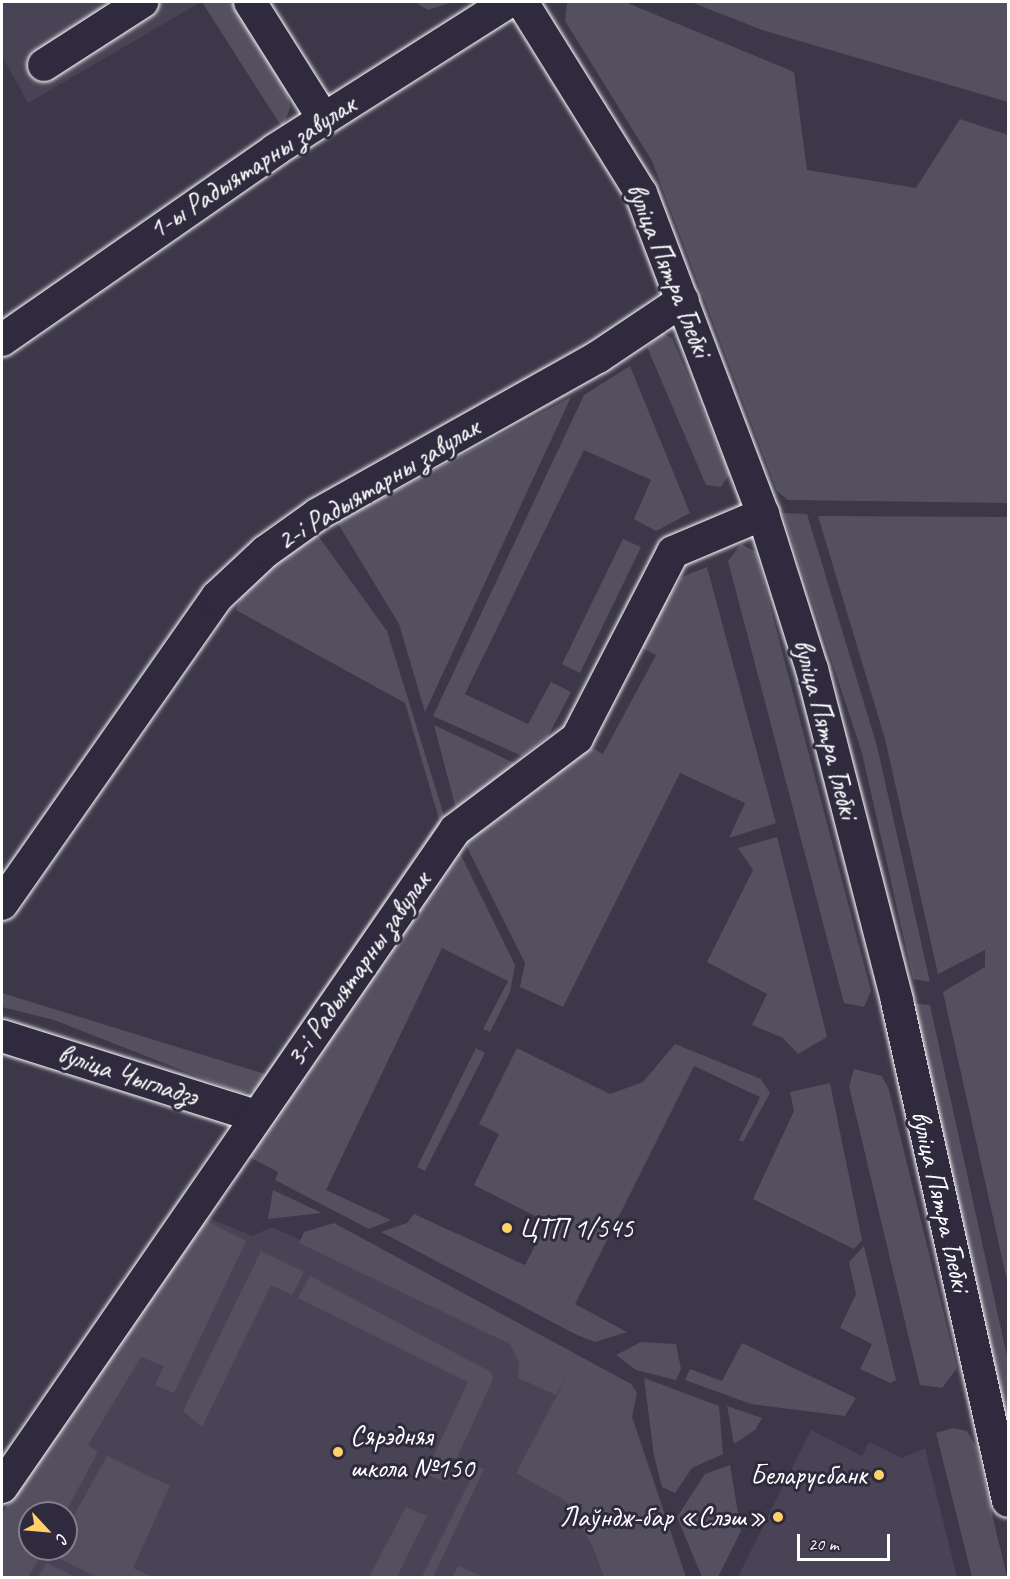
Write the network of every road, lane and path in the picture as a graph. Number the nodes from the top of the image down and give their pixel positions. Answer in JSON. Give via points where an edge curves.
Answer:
{"nodes":[{"id":1,"x":142,"y":2,"type":"edge"},
{"id":2,"x":250,"y":2,"type":"edge"},
{"id":3,"x":508,"y":2,"type":"edge"},
{"id":4,"x":522,"y":2,"type":"edge"},
{"id":5,"x":44,"y":65,"type":"dead end"},
{"id":6,"x":323,"y":118,"type":"junction"},
{"id":7,"x":682,"y":300,"type":"junction"},
{"id":8,"x":2,"y":339,"type":"edge"},
{"id":9,"x":762,"y":514,"type":"junction"},
{"id":10,"x":2,"y":904,"type":"edge"},
{"id":11,"x":2,"y":1036,"type":"edge"},
{"id":12,"x":255,"y":1116,"type":"junction"},
{"id":13,"x":2,"y":1487,"type":"edge"},
{"id":14,"x":1008,"y":1501,"type":"edge"}],
"edges":[{"from":1,"to":5,"type":"street"},
{"from":2,"to":6,"type":"street"},
{"from":3,"to":6,"type":"street","name":"1-ы Радыятарны завулак"},
{"from":4,"to":7,"type":"street","name":"вуліца Пятра Глебкі","via":[[624,158]]},
{"from":6,"to":8,"type":"street","name":"1-ы Радыятарны завулак"},
{"from":7,"to":9,"type":"street","name":"вуліца Пятра Глебкі"},
{"from":7,"to":10,"type":"street","name":"2-і Радыятарны завулак","via":[[598,357],[318,514],[265,552],[217,597]]},
{"from":9,"to":12,"type":"street","name":"3-і Радыятарны завулак","via":[[673,552],[577,738],[455,831]]},
{"from":9,"to":14,"type":"street","name":"вуліца Пятра Глебкі","via":[[812,669],[897,1001]]},
{"from":11,"to":12,"type":"street","name":"вуліца Чыгладзэ"},
{"from":12,"to":13,"type":"street","name":"3-і Радыятарны завулак"}]}
